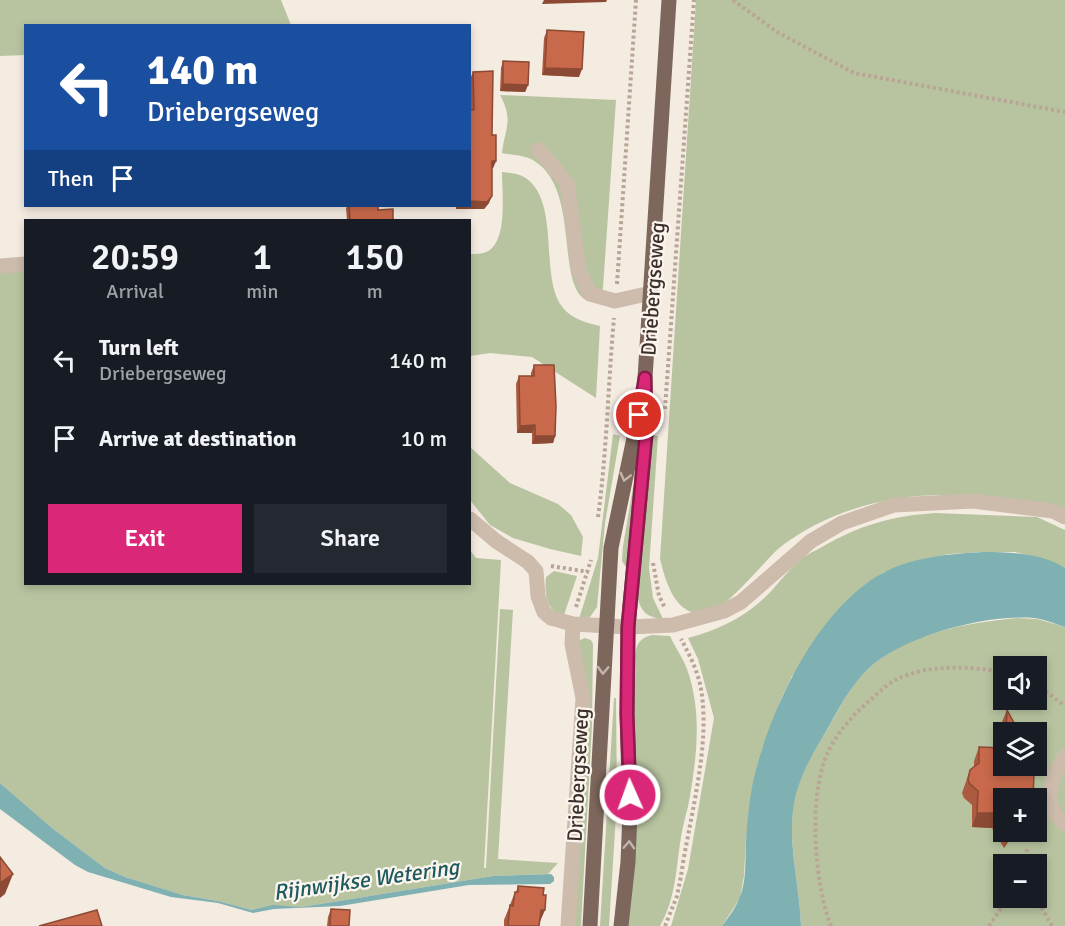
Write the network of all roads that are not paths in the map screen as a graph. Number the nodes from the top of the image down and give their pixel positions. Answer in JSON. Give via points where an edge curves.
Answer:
{"nodes":[{"id":1,"x":669,"y":0,"type":"edge"},
{"id":2,"x":539,"y":150,"type":"dead end"},
{"id":3,"x":24,"y":264,"type":"edge"},
{"id":4,"x":0,"y":266,"type":"edge"},
{"id":5,"x":651,"y":293,"type":"junction"},
{"id":6,"x":645,"y":378,"type":"junction"},
{"id":7,"x":1065,"y":517,"type":"edge"},
{"id":8,"x":471,"y":520,"type":"edge"},
{"id":9,"x":573,"y":624,"type":"junction"},
{"id":10,"x":605,"y":627,"type":"junction"},
{"id":11,"x":628,"y":627,"type":"junction"},
{"id":12,"x":1065,"y":756,"type":"edge"},
{"id":13,"x":1065,"y":824,"type":"edge"},
{"id":14,"x":568,"y":926,"type":"edge"},
{"id":15,"x":590,"y":926,"type":"edge"},
{"id":16,"x":621,"y":926,"type":"edge"}],
"edges":[{"from":1,"to":5,"type":"main road","name":"Driebergseweg"},
{"from":2,"to":5,"type":"street","via":[[567,183],[579,271],[590,294],[615,301]]},
{"from":3,"to":4,"type":"street"},
{"from":5,"to":6,"type":"main road","name":"Driebergseweg"},
{"from":6,"to":10,"type":"main road","name":"Driebergseweg","one_way":true,"via":[[611,548]]},
{"from":6,"to":11,"type":"main road","name":"Driebergseweg","via":[[646,434]]},
{"from":7,"to":11,"type":"street","via":[[1053,511],[973,501],[894,506],[842,523],[811,541],[741,602],[724,611],[673,625]]},
{"from":8,"to":9,"type":"street","via":[[536,571],[544,612]]},
{"from":9,"to":10,"type":"street"},
{"from":9,"to":14,"type":"street","name":"Driebergseweg","via":[[574,659],[583,698]]},
{"from":10,"to":11,"type":"street"},
{"from":10,"to":15,"type":"main road","name":"Driebergseweg","one_way":true},
{"from":16,"to":11,"type":"main road","name":"Driebergseweg","one_way":true,"via":[[630,812]]},
{"from":12,"to":13,"type":"street","via":[[1049,791],[1051,807]]}]}
